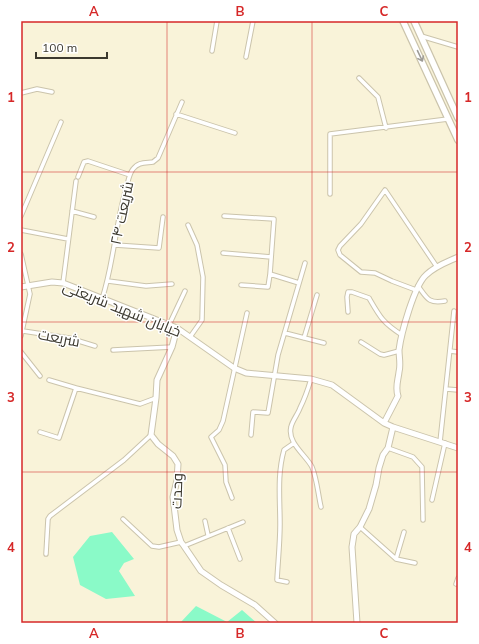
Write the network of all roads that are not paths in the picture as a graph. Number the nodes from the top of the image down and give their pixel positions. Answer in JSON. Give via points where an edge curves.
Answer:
{"nodes":[{"id":1,"x":217,"y":21,"type":"edge"},
{"id":2,"x":253,"y":21,"type":"edge"},
{"id":3,"x":403,"y":21,"type":"edge"},
{"id":4,"x":414,"y":21,"type":"edge"},
{"id":5,"x":421,"y":36,"type":"junction"},
{"id":6,"x":458,"y":47,"type":"edge"},
{"id":7,"x":212,"y":51,"type":"dead end"},
{"id":8,"x":246,"y":57,"type":"dead end"},
{"id":9,"x":359,"y":78,"type":"dead end"},
{"id":10,"x":52,"y":92,"type":"dead end"},
{"id":11,"x":21,"y":93,"type":"edge"},
{"id":12,"x":182,"y":102,"type":"dead end"},
{"id":13,"x":176,"y":114,"type":"junction"},
{"id":14,"x":458,"y":118,"type":"edge"},
{"id":15,"x":448,"y":119,"type":"junction"},
{"id":16,"x":61,"y":122,"type":"dead end"},
{"id":17,"x":386,"y":128,"type":"junction"},
{"id":18,"x":235,"y":134,"type":"dead end"},
{"id":19,"x":458,"y":140,"type":"edge"},
{"id":20,"x":130,"y":175,"type":"junction"},
{"id":21,"x":330,"y":194,"type":"dead end"},
{"id":22,"x":72,"y":211,"type":"junction"},
{"id":23,"x":21,"y":216,"type":"edge"},
{"id":24,"x":224,"y":216,"type":"dead end"},
{"id":25,"x":94,"y":217,"type":"dead end"},
{"id":26,"x":163,"y":217,"type":"dead end"},
{"id":27,"x":188,"y":225,"type":"dead end"},
{"id":28,"x":21,"y":230,"type":"edge"},
{"id":29,"x":68,"y":239,"type":"junction"},
{"id":30,"x":115,"y":245,"type":"junction"},
{"id":31,"x":223,"y":253,"type":"dead end"},
{"id":32,"x":21,"y":254,"type":"edge"},
{"id":33,"x":271,"y":257,"type":"junction"},
{"id":34,"x":458,"y":257,"type":"edge"},
{"id":35,"x":305,"y":263,"type":"dead end"},
{"id":36,"x":437,"y":267,"type":"junction"},
{"id":37,"x":270,"y":274,"type":"junction"},
{"id":38,"x":108,"y":281,"type":"junction"},
{"id":39,"x":63,"y":283,"type":"junction"},
{"id":40,"x":299,"y":283,"type":"junction"},
{"id":41,"x":172,"y":284,"type":"dead end"},
{"id":42,"x":28,"y":285,"type":"junction"},
{"id":43,"x":241,"y":285,"type":"dead end"},
{"id":44,"x":21,"y":287,"type":"edge"},
{"id":45,"x":417,"y":288,"type":"junction"},
{"id":46,"x":185,"y":291,"type":"dead end"},
{"id":47,"x":317,"y":295,"type":"dead end"},
{"id":48,"x":102,"y":299,"type":"junction"},
{"id":49,"x":445,"y":301,"type":"dead end"},
{"id":50,"x":454,"y":311,"type":"dead end"},
{"id":51,"x":348,"y":312,"type":"dead end"},
{"id":52,"x":247,"y":313,"type":"dead end"},
{"id":53,"x":169,"y":325,"type":"junction"},
{"id":54,"x":177,"y":328,"type":"junction"},
{"id":55,"x":23,"y":331,"type":"junction"},
{"id":56,"x":285,"y":332,"type":"junction"},
{"id":57,"x":402,"y":335,"type":"junction"},
{"id":58,"x":21,"y":336,"type":"edge"},
{"id":59,"x":190,"y":337,"type":"junction"},
{"id":60,"x":304,"y":338,"type":"junction"},
{"id":61,"x":361,"y":342,"type":"dead end"},
{"id":62,"x":324,"y":343,"type":"dead end"},
{"id":63,"x":95,"y":346,"type":"dead end"},
{"id":64,"x":172,"y":347,"type":"junction"},
{"id":65,"x":113,"y":350,"type":"dead end"},
{"id":66,"x":399,"y":351,"type":"junction"},
{"id":67,"x":450,"y":351,"type":"junction"},
{"id":68,"x":21,"y":352,"type":"edge"},
{"id":69,"x":458,"y":352,"type":"edge"},
{"id":70,"x":234,"y":368,"type":"junction"},
{"id":71,"x":40,"y":376,"type":"dead end"},
{"id":72,"x":275,"y":376,"type":"junction"},
{"id":73,"x":311,"y":379,"type":"junction"},
{"id":74,"x":49,"y":380,"type":"dead end"},
{"id":75,"x":76,"y":388,"type":"junction"},
{"id":76,"x":446,"y":389,"type":"junction"},
{"id":77,"x":458,"y":390,"type":"edge"},
{"id":78,"x":156,"y":398,"type":"junction"},
{"id":79,"x":384,"y":423,"type":"junction"},
{"id":80,"x":393,"y":427,"type":"junction"},
{"id":81,"x":40,"y":432,"type":"dead end"},
{"id":82,"x":151,"y":435,"type":"junction"},
{"id":83,"x":251,"y":435,"type":"dead end"},
{"id":84,"x":442,"y":442,"type":"junction"},
{"id":85,"x":294,"y":443,"type":"junction"},
{"id":86,"x":388,"y":448,"type":"junction"},
{"id":87,"x":458,"y":448,"type":"edge"},
{"id":88,"x":232,"y":498,"type":"dead end"},
{"id":89,"x":432,"y":500,"type":"dead end"},
{"id":90,"x":320,"y":507,"type":"dead end"},
{"id":91,"x":122,"y":519,"type":"dead end"},
{"id":92,"x":423,"y":520,"type":"dead end"},
{"id":93,"x":205,"y":521,"type":"dead end"},
{"id":94,"x":243,"y":522,"type":"dead end"},
{"id":95,"x":360,"y":527,"type":"junction"},
{"id":96,"x":228,"y":528,"type":"junction"},
{"id":97,"x":404,"y":532,"type":"dead end"},
{"id":98,"x":208,"y":535,"type":"junction"},
{"id":99,"x":182,"y":544,"type":"junction"},
{"id":100,"x":46,"y":554,"type":"dead end"},
{"id":101,"x":240,"y":559,"type":"dead end"},
{"id":102,"x":396,"y":559,"type":"junction"},
{"id":103,"x":415,"y":563,"type":"dead end"},
{"id":104,"x":458,"y":578,"type":"edge"},
{"id":105,"x":287,"y":582,"type":"dead end"},
{"id":106,"x":456,"y":584,"type":"dead end"},
{"id":107,"x":275,"y":623,"type":"edge"},
{"id":108,"x":357,"y":623,"type":"edge"}],
"edges":[{"from":1,"to":7,"type":"street"},
{"from":2,"to":8,"type":"street"},
{"from":3,"to":15,"type":"main road","one_way":true},
{"from":4,"to":5,"type":"main road"},
{"from":5,"to":6,"type":"street"},
{"from":5,"to":14,"type":"main road"},
{"from":9,"to":17,"type":"street","via":[[378,97]]},
{"from":10,"to":11,"type":"street","via":[[37,90]]},
{"from":12,"to":13,"type":"street","name":"شریعت ۲۴"},
{"from":13,"to":18,"type":"street"},
{"from":13,"to":20,"type":"street","name":"شریعت ۲۴","via":[[158,158],[153,162],[140,163]]},
{"from":15,"to":17,"type":"street"},
{"from":15,"to":19,"type":"main road"},
{"from":16,"to":23,"type":"street"},
{"from":17,"to":21,"type":"street","via":[[330,134]]},
{"from":20,"to":22,"type":"street","via":[[88,161],[84,162],[77,179]]},
{"from":20,"to":30,"type":"street","name":"شریعت ۲۴","via":[[120,209]]},
{"from":22,"to":25,"type":"street"},
{"from":22,"to":29,"type":"street"},
{"from":24,"to":33,"type":"street","via":[[274,219]]},
{"from":26,"to":30,"type":"street","via":[[159,248]]},
{"from":27,"to":59,"type":"street","via":[[197,245],[203,277],[202,320]]},
{"from":28,"to":29,"type":"street"},
{"from":29,"to":39,"type":"street"},
{"from":30,"to":38,"type":"street","name":"شریعت ۲۴"},
{"from":31,"to":33,"type":"street"},
{"from":32,"to":42,"type":"street"},
{"from":33,"to":37,"type":"street"},
{"from":34,"to":36,"type":"street"},
{"from":35,"to":40,"type":"street"},
{"from":36,"to":45,"type":"street","via":[[425,275]]},
{"from":36,"to":45,"type":"street","via":[[385,190],[361,224],[338,250],[340,255],[361,272],[376,273],[392,281]]},
{"from":37,"to":40,"type":"street"},
{"from":37,"to":43,"type":"street","via":[[268,288]]},
{"from":38,"to":41,"type":"street","via":[[146,286]]},
{"from":38,"to":48,"type":"street","name":"شریعت ۲۴"},
{"from":39,"to":42,"type":"street","name":"خیابان شهید شریعتی"},
{"from":39,"to":48,"type":"street","name":"خیابان شهید شریعتی"},
{"from":40,"to":56,"type":"street"},
{"from":42,"to":44,"type":"street","name":"خیابان شهید شریعتی"},
{"from":42,"to":55,"type":"street","via":[[30,294]]},
{"from":45,"to":49,"type":"street","via":[[428,300]]},
{"from":45,"to":57,"type":"street"},
{"from":46,"to":53,"type":"street"},
{"from":47,"to":60,"type":"street"},
{"from":48,"to":53,"type":"street","name":"خیابان شهید شریعتی"},
{"from":50,"to":67,"type":"street"},
{"from":51,"to":57,"type":"street","via":[[348,292],[369,298],[381,319]]},
{"from":52,"to":70,"type":"street"},
{"from":53,"to":54,"type":"street","name":"خیابان شهید شریعتی"},
{"from":54,"to":59,"type":"street","name":"خیابان شهید شریعتی"},
{"from":54,"to":64,"type":"street"},
{"from":55,"to":58,"type":"street"},
{"from":55,"to":63,"type":"street","name":"شریعت","via":[[69,338]]},
{"from":56,"to":60,"type":"street"},
{"from":56,"to":72,"type":"street"},
{"from":57,"to":66,"type":"street"},
{"from":59,"to":70,"type":"street","name":"خیابان شهید شریعتی"},
{"from":60,"to":62,"type":"street"},
{"from":61,"to":66,"type":"street","via":[[384,355]]},
{"from":64,"to":65,"type":"street"},
{"from":64,"to":78,"type":"street","via":[[157,380]]},
{"from":66,"to":79,"type":"street","via":[[400,371],[396,390],[398,396]]},
{"from":67,"to":69,"type":"street"},
{"from":67,"to":76,"type":"street"},
{"from":68,"to":71,"type":"street"},
{"from":70,"to":72,"type":"street","name":"خیابان شهید شریعتی","via":[[246,373]]},
{"from":70,"to":88,"type":"street","via":[[223,421],[219,430],[211,437],[225,465],[226,482]]},
{"from":72,"to":73,"type":"street","name":"خیابان شهید شریعتی"},
{"from":72,"to":83,"type":"street","via":[[268,413],[253,412]]},
{"from":73,"to":79,"type":"street","name":"خیابان شهید شریعتی","via":[[332,385]]},
{"from":73,"to":85,"type":"street","via":[[291,426],[290,434]]},
{"from":74,"to":75,"type":"street"},
{"from":75,"to":78,"type":"street","via":[[140,404]]},
{"from":75,"to":81,"type":"street","via":[[59,438]]},
{"from":76,"to":77,"type":"street"},
{"from":76,"to":84,"type":"street"},
{"from":78,"to":82,"type":"street"},
{"from":79,"to":80,"type":"street","name":"خیابان شهید شریعتی"},
{"from":80,"to":84,"type":"street","name":"خیابان شهید شریعتی"},
{"from":80,"to":86,"type":"street"},
{"from":82,"to":99,"type":"street","name":"وحدت","via":[[178,464],[173,497],[177,530]]},
{"from":82,"to":100,"type":"street","via":[[124,460],[50,516]]},
{"from":84,"to":87,"type":"street","name":"خیابان شهید شریعتی"},
{"from":84,"to":89,"type":"street"},
{"from":85,"to":90,"type":"street","via":[[311,466],[316,478]]},
{"from":85,"to":105,"type":"street","via":[[284,450],[278,492],[280,524],[277,580]]},
{"from":86,"to":92,"type":"street","via":[[413,457],[422,467]]},
{"from":86,"to":95,"type":"street","via":[[383,455],[369,509]]},
{"from":91,"to":99,"type":"street","via":[[152,546]]},
{"from":93,"to":98,"type":"street"},
{"from":94,"to":96,"type":"street"},
{"from":95,"to":102,"type":"street"},
{"from":95,"to":108,"type":"street","via":[[354,534],[352,547]]},
{"from":96,"to":98,"type":"street"},
{"from":96,"to":101,"type":"street"},
{"from":97,"to":102,"type":"street"},
{"from":98,"to":99,"type":"street"},
{"from":99,"to":107,"type":"street","name":"وحدت","via":[[201,571],[255,605]]},
{"from":102,"to":103,"type":"street"},
{"from":104,"to":106,"type":"street"}]}
